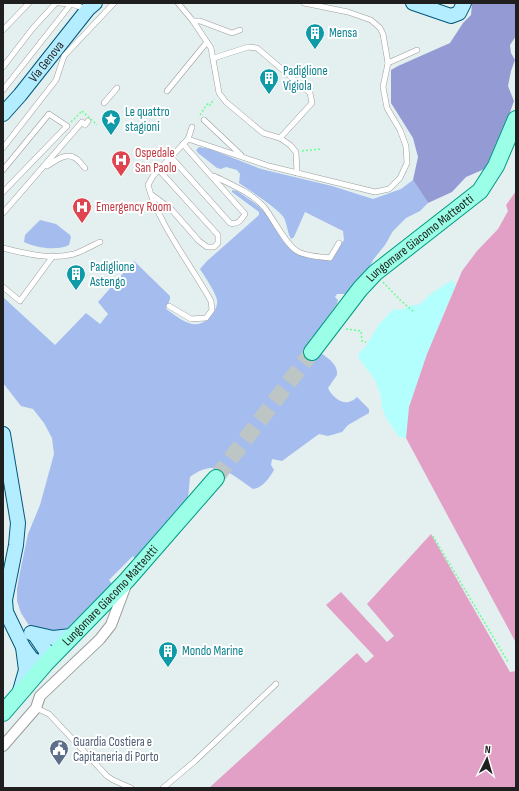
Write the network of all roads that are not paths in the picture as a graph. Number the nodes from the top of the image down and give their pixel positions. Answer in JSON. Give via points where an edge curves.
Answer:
{"nodes":[{"id":1,"x":29,"y":3,"type":"edge"},
{"id":2,"x":58,"y":3,"type":"edge"},
{"id":3,"x":114,"y":3,"type":"edge"},
{"id":4,"x":178,"y":3,"type":"edge"},
{"id":5,"x":304,"y":3,"type":"edge"},
{"id":6,"x":413,"y":3,"type":"edge"},
{"id":7,"x":464,"y":3,"type":"edge"},
{"id":8,"x":71,"y":4,"type":"junction"},
{"id":9,"x":91,"y":6,"type":"edge"},
{"id":10,"x":193,"y":21,"type":"junction"},
{"id":11,"x":3,"y":30,"type":"edge"},
{"id":12,"x":240,"y":30,"type":"dead end"},
{"id":13,"x":207,"y":42,"type":"junction"},
{"id":14,"x":417,"y":50,"type":"dead end"},
{"id":15,"x":214,"y":58,"type":"junction"},
{"id":16,"x":388,"y":63,"type":"junction"},
{"id":17,"x":3,"y":67,"type":"edge"},
{"id":18,"x":117,"y":88,"type":"dead end"},
{"id":19,"x":3,"y":90,"type":"edge"},
{"id":20,"x":167,"y":91,"type":"dead end"},
{"id":21,"x":104,"y":103,"type":"dead end"},
{"id":22,"x":3,"y":114,"type":"edge"},
{"id":23,"x":516,"y":119,"type":"edge"},
{"id":24,"x":204,"y":120,"type":"road end"},
{"id":25,"x":88,"y":121,"type":"dead end"},
{"id":26,"x":192,"y":127,"type":"dead end"},
{"id":27,"x":188,"y":138,"type":"junction"},
{"id":28,"x":280,"y":138,"type":"junction"},
{"id":29,"x":183,"y":144,"type":"junction"},
{"id":30,"x":3,"y":148,"type":"edge"},
{"id":31,"x":170,"y":157,"type":"junction"},
{"id":32,"x":243,"y":157,"type":"junction"},
{"id":33,"x":85,"y":168,"type":"dead end"},
{"id":34,"x":41,"y":169,"type":"junction"},
{"id":35,"x":3,"y":170,"type":"edge"},
{"id":36,"x":158,"y":170,"type":"junction"},
{"id":37,"x":297,"y":173,"type":"junction"},
{"id":38,"x":212,"y":174,"type":"junction"},
{"id":39,"x":3,"y":192,"type":"edge"},
{"id":40,"x":150,"y":193,"type":"junction"},
{"id":41,"x":3,"y":213,"type":"edge"},
{"id":42,"x":100,"y":242,"type":"dead end"},
{"id":43,"x":339,"y":243,"type":"dead end"},
{"id":44,"x":3,"y":248,"type":"edge"},
{"id":45,"x":53,"y":256,"type":"junction"},
{"id":46,"x":3,"y":287,"type":"edge"},
{"id":47,"x":169,"y":306,"type":"dead end"},
{"id":48,"x":312,"y":352,"type":"tunnel mouth"},
{"id":49,"x":3,"y":434,"type":"edge"},
{"id":50,"x":216,"y":478,"type":"tunnel mouth"},
{"id":51,"x":8,"y":494,"type":"edge"},
{"id":52,"x":127,"y":580,"type":"junction"},
{"id":53,"x":9,"y":623,"type":"edge"},
{"id":54,"x":35,"y":635,"type":"junction"},
{"id":55,"x":71,"y":636,"type":"junction"},
{"id":56,"x":23,"y":647,"type":"junction"},
{"id":57,"x":46,"y":663,"type":"junction"},
{"id":58,"x":276,"y":684,"type":"dead end"},
{"id":59,"x":20,"y":691,"type":"junction"},
{"id":60,"x":36,"y":708,"type":"junction"},
{"id":61,"x":3,"y":713,"type":"edge"},
{"id":62,"x":3,"y":746,"type":"edge"},
{"id":63,"x":131,"y":788,"type":"edge"},
{"id":64,"x":163,"y":788,"type":"edge"}],
"edges":[{"from":1,"to":11,"type":"lane"},
{"from":2,"to":8,"type":"lane","name":"Via Genova"},
{"from":2,"to":17,"type":"lane","name":"Via Genova","via":[[32,28]]},
{"from":3,"to":30,"type":"lane","via":[[64,56],[56,80]]},
{"from":4,"to":10,"type":"lane"},
{"from":5,"to":16,"type":"lane","via":[[348,12],[371,20],[383,34]]},
{"from":6,"to":7,"type":"street","via":[[451,16],[460,13]]},
{"from":8,"to":9,"type":"lane","name":"Via Genova"},
{"from":8,"to":19,"type":"lane","name":"Via Genova"},
{"from":9,"to":22,"type":"street","name":"Via Genova"},
{"from":10,"to":12,"type":"lane","via":[[200,21],[232,33]]},
{"from":10,"to":13,"type":"lane"},
{"from":13,"to":15,"type":"lane"},
{"from":13,"to":20,"type":"lane"},
{"from":14,"to":16,"type":"lane"},
{"from":15,"to":28,"type":"lane","via":[[219,93],[226,102],[263,133]]},
{"from":15,"to":28,"type":"lane","via":[[248,47],[257,48],[310,93],[312,103]]},
{"from":16,"to":37,"type":"lane","via":[[383,87],[387,108],[406,146],[407,163],[400,178],[389,189],[375,192]]},
{"from":18,"to":21,"type":"lane"},
{"from":23,"to":48,"type":"main road","name":"Lungomare Giacomo Matteotti","via":[[496,166],[480,191],[375,273]]},
{"from":24,"to":32,"type":"lane"},
{"from":25,"to":34,"type":"lane","via":[[85,124],[82,122]]},
{"from":26,"to":27,"type":"lane"},
{"from":27,"to":29,"type":"lane"},
{"from":27,"to":32,"type":"lane"},
{"from":28,"to":37,"type":"lane","via":[[296,152]]},
{"from":29,"to":31,"type":"lane"},
{"from":29,"to":38,"type":"lane"},
{"from":31,"to":36,"type":"lane"},
{"from":31,"to":38,"type":"lane","via":[[230,223],[240,222],[245,214]]},
{"from":32,"to":37,"type":"lane"},
{"from":33,"to":34,"type":"lane","via":[[75,158],[66,156]]},
{"from":34,"to":41,"type":"lane"},
{"from":35,"to":39,"type":"lane","via":[[49,114],[67,126]]},
{"from":36,"to":40,"type":"lane","via":[[148,185]]},
{"from":36,"to":40,"type":"lane","via":[[218,235],[218,243],[214,247],[207,247],[171,210]]},
{"from":38,"to":43,"type":"lane","via":[[240,189],[263,206],[297,252],[330,258]]},
{"from":40,"to":47,"type":"lane","via":[[211,301],[212,310],[206,318],[191,319]]},
{"from":42,"to":45,"type":"lane","via":[[74,254]]},
{"from":44,"to":45,"type":"lane","via":[[27,254]]},
{"from":45,"to":46,"type":"lane","via":[[20,301]]},
{"from":49,"to":51,"type":"street"},
{"from":50,"to":52,"type":"main road","name":"Lungomare Giacomo Matteotti"},
{"from":51,"to":53,"type":"street","via":[[18,523],[5,600]]},
{"from":52,"to":55,"type":"main road","name":"Lungomare Giacomo Matteotti"},
{"from":52,"to":60,"type":"street","via":[[111,625],[100,639],[40,696]]},
{"from":53,"to":54,"type":"street"},
{"from":53,"to":56,"type":"street"},
{"from":54,"to":55,"type":"street","via":[[53,638]]},
{"from":54,"to":57,"type":"street","via":[[46,652]]},
{"from":55,"to":57,"type":"main road","name":"Lungomare Giacomo Matteotti"},
{"from":56,"to":57,"type":"street","via":[[35,661]]},
{"from":56,"to":59,"type":"street","via":[[26,670]]},
{"from":57,"to":59,"type":"main road","name":"Lungomare Giacomo Matteotti"},
{"from":58,"to":64,"type":"lane"},
{"from":59,"to":61,"type":"main road","name":"Lungomare Giacomo Matteotti"},
{"from":60,"to":62,"type":"street"},
{"from":60,"to":63,"type":"lane","via":[[49,714],[107,776]]}]}
